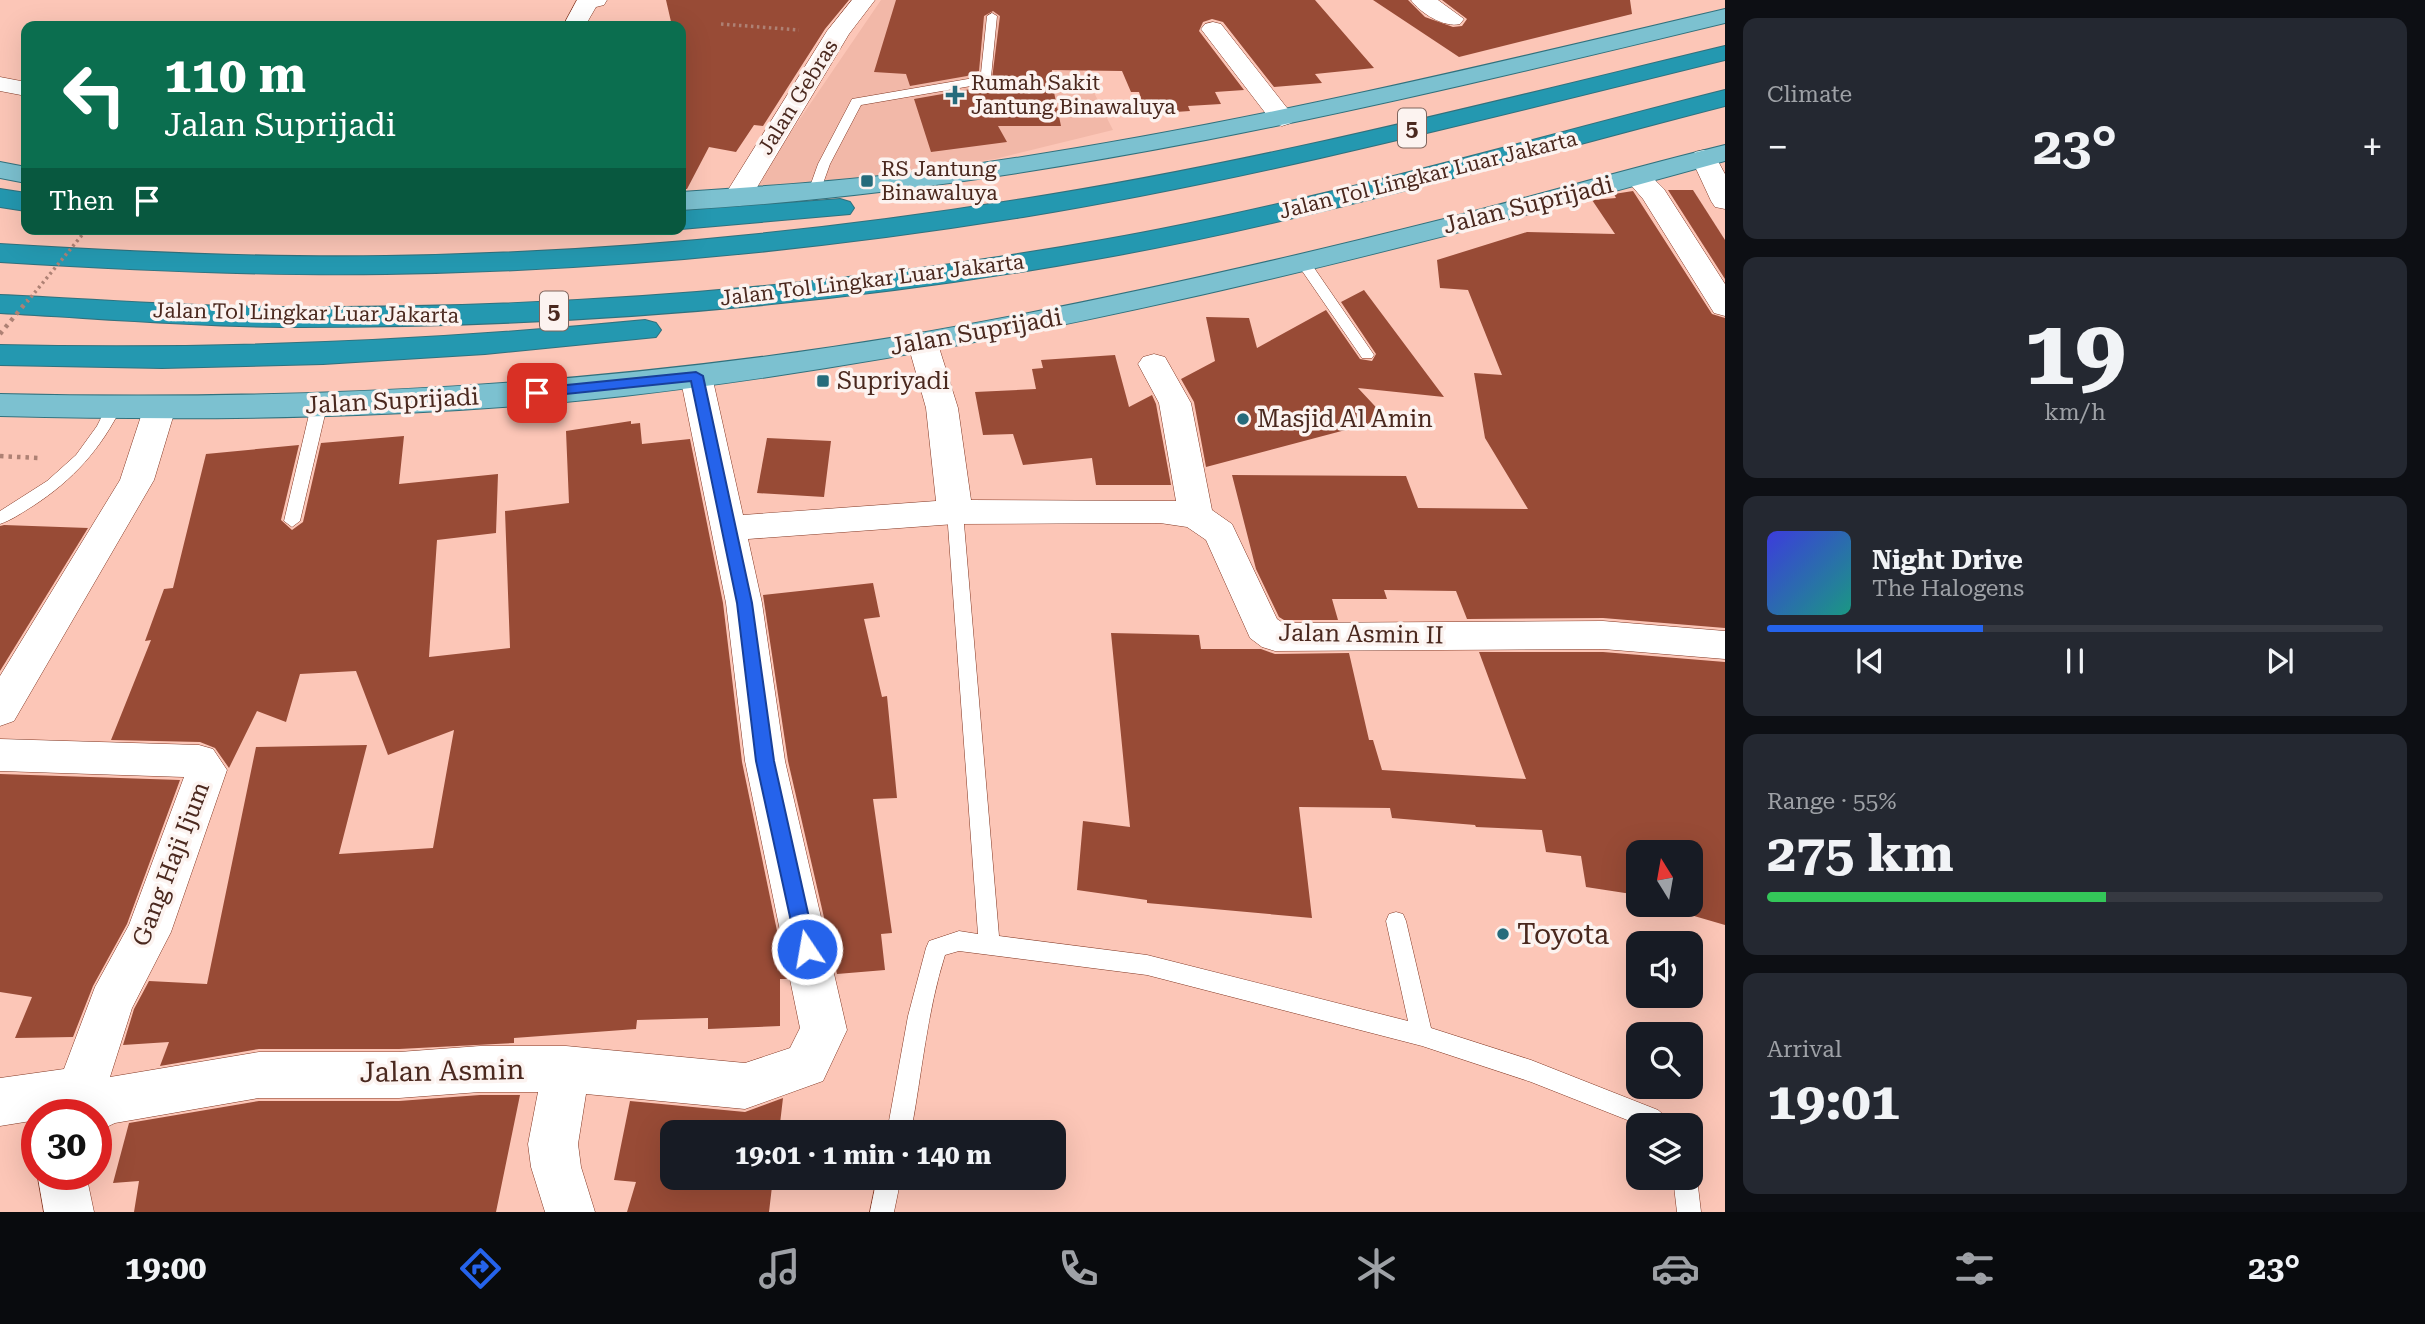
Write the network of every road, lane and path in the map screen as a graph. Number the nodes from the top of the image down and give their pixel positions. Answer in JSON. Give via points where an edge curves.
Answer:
{"nodes":[{"id":1,"x":596,"y":0,"type":"edge"},
{"id":2,"x":864,"y":0,"type":"edge"},
{"id":3,"x":1422,"y":0,"type":"edge"},
{"id":4,"x":992,"y":16,"type":"dead end"},
{"id":5,"x":1725,"y":16,"type":"edge"},
{"id":6,"x":1452,"y":19,"type":"dead end"},
{"id":7,"x":577,"y":21,"type":"edge"},
{"id":8,"x":721,"y":24,"type":"dead end"},
{"id":9,"x":1213,"y":29,"type":"dead end"},
{"id":10,"x":839,"y":31,"type":"junction"},
{"id":11,"x":1725,"y":53,"type":"edge"},
{"id":12,"x":0,"y":84,"type":"edge"},
{"id":13,"x":21,"y":88,"type":"edge"},
{"id":14,"x":1725,"y":98,"type":"edge"},
{"id":15,"x":1282,"y":118,"type":"junction"},
{"id":16,"x":1714,"y":155,"type":"edge"},
{"id":17,"x":0,"y":170,"type":"edge"},
{"id":18,"x":21,"y":173,"type":"edge"},
{"id":19,"x":1637,"y":177,"type":"junction"},
{"id":20,"x":814,"y":192,"type":"junction"},
{"id":21,"x":1097,"y":195,"type":"junction"},
{"id":22,"x":0,"y":198,"type":"edge"},
{"id":23,"x":737,"y":198,"type":"junction"},
{"id":24,"x":21,"y":201,"type":"edge"},
{"id":25,"x":686,"y":201,"type":"edge"},
{"id":26,"x":1725,"y":201,"type":"edge"},
{"id":27,"x":686,"y":220,"type":"edge"},
{"id":28,"x":82,"y":235,"type":"edge"},
{"id":29,"x":1104,"y":249,"type":"junction"},
{"id":30,"x":0,"y":253,"type":"edge"},
{"id":31,"x":1303,"y":262,"type":"junction"},
{"id":32,"x":0,"y":304,"type":"edge"},
{"id":33,"x":1725,"y":307,"type":"edge"},
{"id":34,"x":0,"y":334,"type":"edge"},
{"id":35,"x":922,"y":341,"type":"junction"},
{"id":36,"x":0,"y":355,"type":"edge"},
{"id":37,"x":1367,"y":355,"type":"dead end"},
{"id":38,"x":1154,"y":364,"type":"dead end"},
{"id":39,"x":696,"y":376,"type":"junction"},
{"id":40,"x":0,"y":405,"type":"edge"},
{"id":41,"x":114,"y":406,"type":"junction"},
{"id":42,"x":319,"y":406,"type":"junction"},
{"id":43,"x":160,"y":407,"type":"junction"},
{"id":44,"x":0,"y":456,"type":"edge"},
{"id":45,"x":14,"y":457,"type":"dead end"},
{"id":46,"x":955,"y":512,"type":"junction"},
{"id":47,"x":1196,"y":516,"type":"junction"},
{"id":48,"x":0,"y":518,"type":"edge"},
{"id":49,"x":292,"y":521,"type":"dead end"},
{"id":50,"x":730,"y":528,"type":"junction"},
{"id":51,"x":1725,"y":645,"type":"edge"},
{"id":52,"x":0,"y":709,"type":"edge"},
{"id":53,"x":0,"y":755,"type":"edge"},
{"id":54,"x":1396,"y":921,"type":"dead end"},
{"id":55,"x":989,"y":945,"type":"junction"},
{"id":56,"x":1422,"y":1035,"type":"junction"},
{"id":57,"x":566,"y":1069,"type":"junction"},
{"id":58,"x":82,"y":1099,"type":"edge"},
{"id":59,"x":112,"y":1100,"type":"edge"},
{"id":60,"x":0,"y":1102,"type":"edge"},
{"id":61,"x":21,"y":1103,"type":"edge"},
{"id":62,"x":1637,"y":1113,"type":"edge"},
{"id":63,"x":902,"y":1120,"type":"edge"},
{"id":64,"x":64,"y":1190,"type":"edge"},
{"id":65,"x":886,"y":1190,"type":"edge"},
{"id":66,"x":1686,"y":1190,"type":"edge"},
{"id":67,"x":69,"y":1212,"type":"edge"},
{"id":68,"x":570,"y":1212,"type":"edge"},
{"id":69,"x":881,"y":1212,"type":"edge"},
{"id":70,"x":1689,"y":1212,"type":"edge"}],
"edges":[{"from":1,"to":7,"type":"street","via":[[587,2]]},
{"from":2,"to":10,"type":"street","name":"Jalan Gebras"},
{"from":3,"to":6,"type":"street"},
{"from":4,"to":20,"type":"lane","via":[[987,75],[971,82],[856,102]]},
{"from":5,"to":15,"type":"main road"},
{"from":8,"to":10,"type":"path"},
{"from":9,"to":15,"type":"street"},
{"from":10,"to":23,"type":"street","name":"Jalan Gebras"},
{"from":11,"to":21,"type":"highway","name":"Jalan Tol Lingkar Luar Jakarta","number":"5","via":[[1303,153]]},
{"from":12,"to":13,"type":"street"},
{"from":14,"to":29,"type":"highway","name":"Jalan Tol Lingkar Luar Jakarta","number":"5","via":[[1277,214]]},
{"from":15,"to":20,"type":"main road","via":[[1097,154]]},
{"from":16,"to":19,"type":"main road","name":"Jalan Suprijadi"},
{"from":16,"to":26,"type":"street"},
{"from":17,"to":18,"type":"main road"},
{"from":19,"to":31,"type":"main road","name":"Jalan Suprijadi"},
{"from":19,"to":33,"type":"street","via":[[1654,195]]},
{"from":20,"to":23,"type":"main road"},
{"from":21,"to":27,"type":"highway","via":[[894,203]]},
{"from":21,"to":30,"type":"highway","name":"Jalan Tol Lingkar Luar Jakarta","number":"5","via":[[783,241],[542,261],[310,266]]},
{"from":22,"to":24,"type":"highway"},
{"from":23,"to":25,"type":"main road"},
{"from":28,"to":34,"type":"path","bridge":true},
{"from":29,"to":32,"type":"highway","name":"Jalan Tol Lingkar Luar Jakarta","number":"5","via":[[952,273],[703,301],[491,315],[277,317]]},
{"from":29,"to":36,"type":"highway","via":[[986,285],[901,301],[525,343],[233,357]]},
{"from":31,"to":35,"type":"main road","name":"Jalan Suprijadi","via":[[1114,307]]},
{"from":31,"to":37,"type":"lane"},
{"from":35,"to":39,"type":"main road","name":"Jalan Suprijadi"},
{"from":35,"to":46,"type":"street","via":[[942,408]]},
{"from":38,"to":47,"type":"street","via":[[1175,403]]},
{"from":39,"to":42,"type":"main road","name":"Jalan Suprijadi","via":[[537,393]]},
{"from":39,"to":50,"type":"street"},
{"from":40,"to":41,"type":"main road","name":"Jalan Suprijadi"},
{"from":41,"to":43,"type":"main road","name":"Jalan Suprijadi"},
{"from":41,"to":48,"type":"lane","via":[[103,432],[72,469]]},
{"from":42,"to":43,"type":"main road","name":"Jalan Suprijadi"},
{"from":42,"to":49,"type":"lane"},
{"from":43,"to":52,"type":"street","via":[[137,480]]},
{"from":44,"to":45,"type":"path"},
{"from":46,"to":47,"type":"street","via":[[1160,511]]},
{"from":46,"to":50,"type":"street"},
{"from":46,"to":55,"type":"lane"},
{"from":47,"to":51,"type":"street","name":"Jalan Asmin II","via":[[1220,533],[1263,628],[1275,636],[1603,635]]},
{"from":50,"to":57,"type":"street","name":"Jalan Asmin","via":[[765,761],[824,1030],[806,1065],[744,1086]]},
{"from":53,"to":58,"type":"street","name":"Gang Haji Ijum","via":[[199,761],[207,770],[149,932],[111,1002]]},
{"from":54,"to":56,"type":"lane"},
{"from":55,"to":56,"type":"lane","via":[[1147,965]]},
{"from":55,"to":63,"type":"lane","via":[[959,941],[937,948],[925,981]]},
{"from":56,"to":62,"type":"lane"},
{"from":57,"to":59,"type":"street","name":"Jalan Asmin","via":[[259,1075]]},
{"from":57,"to":68,"type":"street","via":[[553,1144]]},
{"from":60,"to":61,"type":"street","name":"Jalan Asmin"},
{"from":64,"to":67,"type":"street"},
{"from":65,"to":69,"type":"lane"},
{"from":66,"to":70,"type":"lane"}]}
